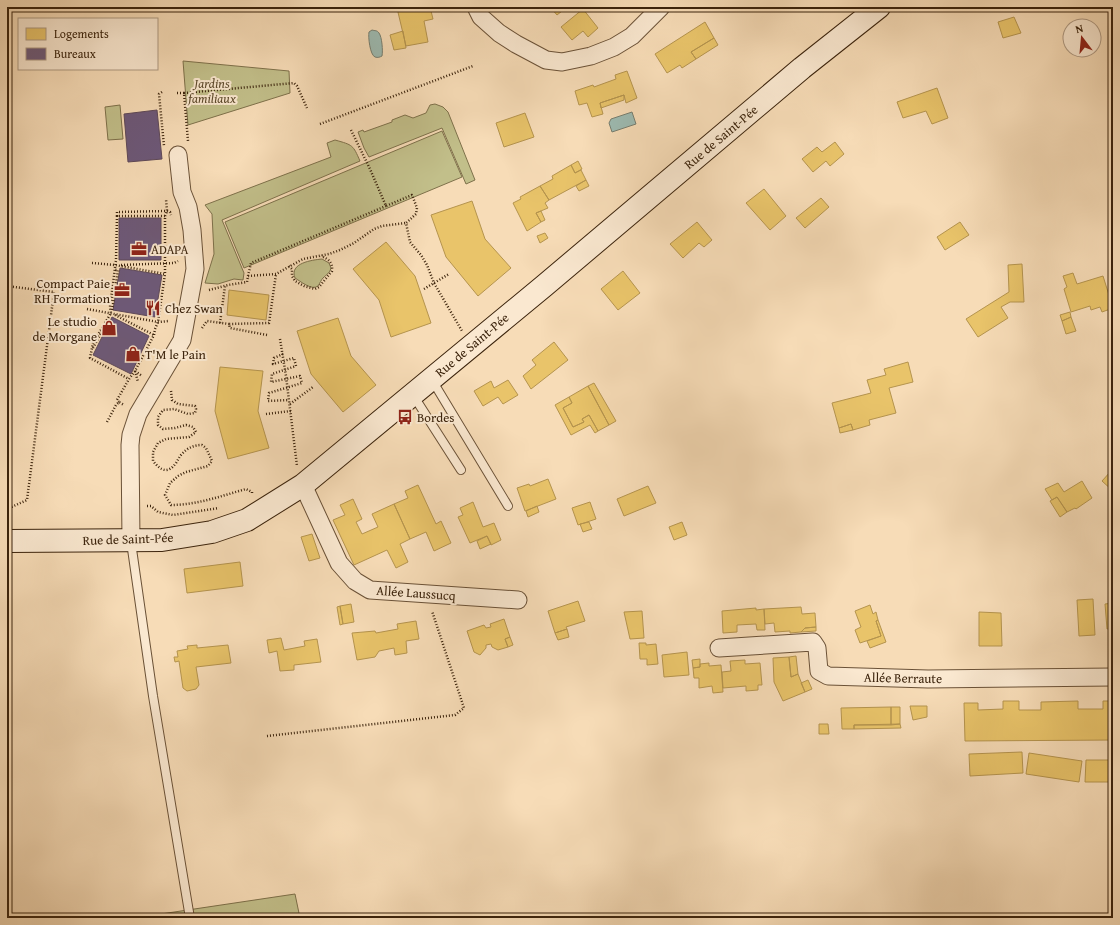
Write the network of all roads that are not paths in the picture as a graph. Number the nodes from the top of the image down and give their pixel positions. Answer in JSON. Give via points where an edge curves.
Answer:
{"nodes":[{"id":1,"x":476,"y":7,"type":"edge"},
{"id":2,"x":661,"y":7,"type":"edge"},
{"id":3,"x":879,"y":7,"type":"edge"},
{"id":4,"x":177,"y":150,"type":"road end"},
{"id":5,"x":432,"y":379,"type":"junction"},
{"id":6,"x":413,"y":395,"type":"junction"},
{"id":7,"x":461,"y":470,"type":"dead end"},
{"id":8,"x":303,"y":486,"type":"junction"},
{"id":9,"x":508,"y":506,"type":"dead end"},
{"id":10,"x":131,"y":540,"type":"junction"},
{"id":11,"x":7,"y":541,"type":"edge"},
{"id":12,"x":518,"y":600,"type":"dead end"},
{"id":13,"x":719,"y":648,"type":"dead end"},
{"id":14,"x":1113,"y":677,"type":"edge"},
{"id":15,"x":190,"y":918,"type":"edge"}],
"edges":[{"from":1,"to":2,"type":"street","via":[[481,17],[516,44],[546,60],[562,62],[591,56],[614,47],[632,36]]},
{"from":3,"to":5,"type":"main road","name":"Rue de Saint-Pée","via":[[802,68]]},
{"from":4,"to":10,"type":"street","via":[[182,192],[192,230],[195,270],[182,340],[138,414],[131,436]]},
{"from":5,"to":6,"type":"main road","name":"Rue de Saint-Pée"},
{"from":5,"to":9,"type":"lane"},
{"from":6,"to":7,"type":"lane"},
{"from":6,"to":8,"type":"main road","name":"Rue de Saint-Pée"},
{"from":8,"to":10,"type":"main road","name":"Rue de Saint-Pée","via":[[247,520],[212,532],[162,540]]},
{"from":8,"to":12,"type":"street","name":"Allée Laussucq","via":[[339,563],[355,581],[370,590]]},
{"from":10,"to":11,"type":"main road","name":"Rue de Saint-Pée"},
{"from":10,"to":15,"type":"lane","via":[[153,696]]},
{"from":13,"to":14,"type":"street","name":"Allée Berraute","via":[[813,642],[817,648],[820,671],[828,676],[928,679]]}]}
